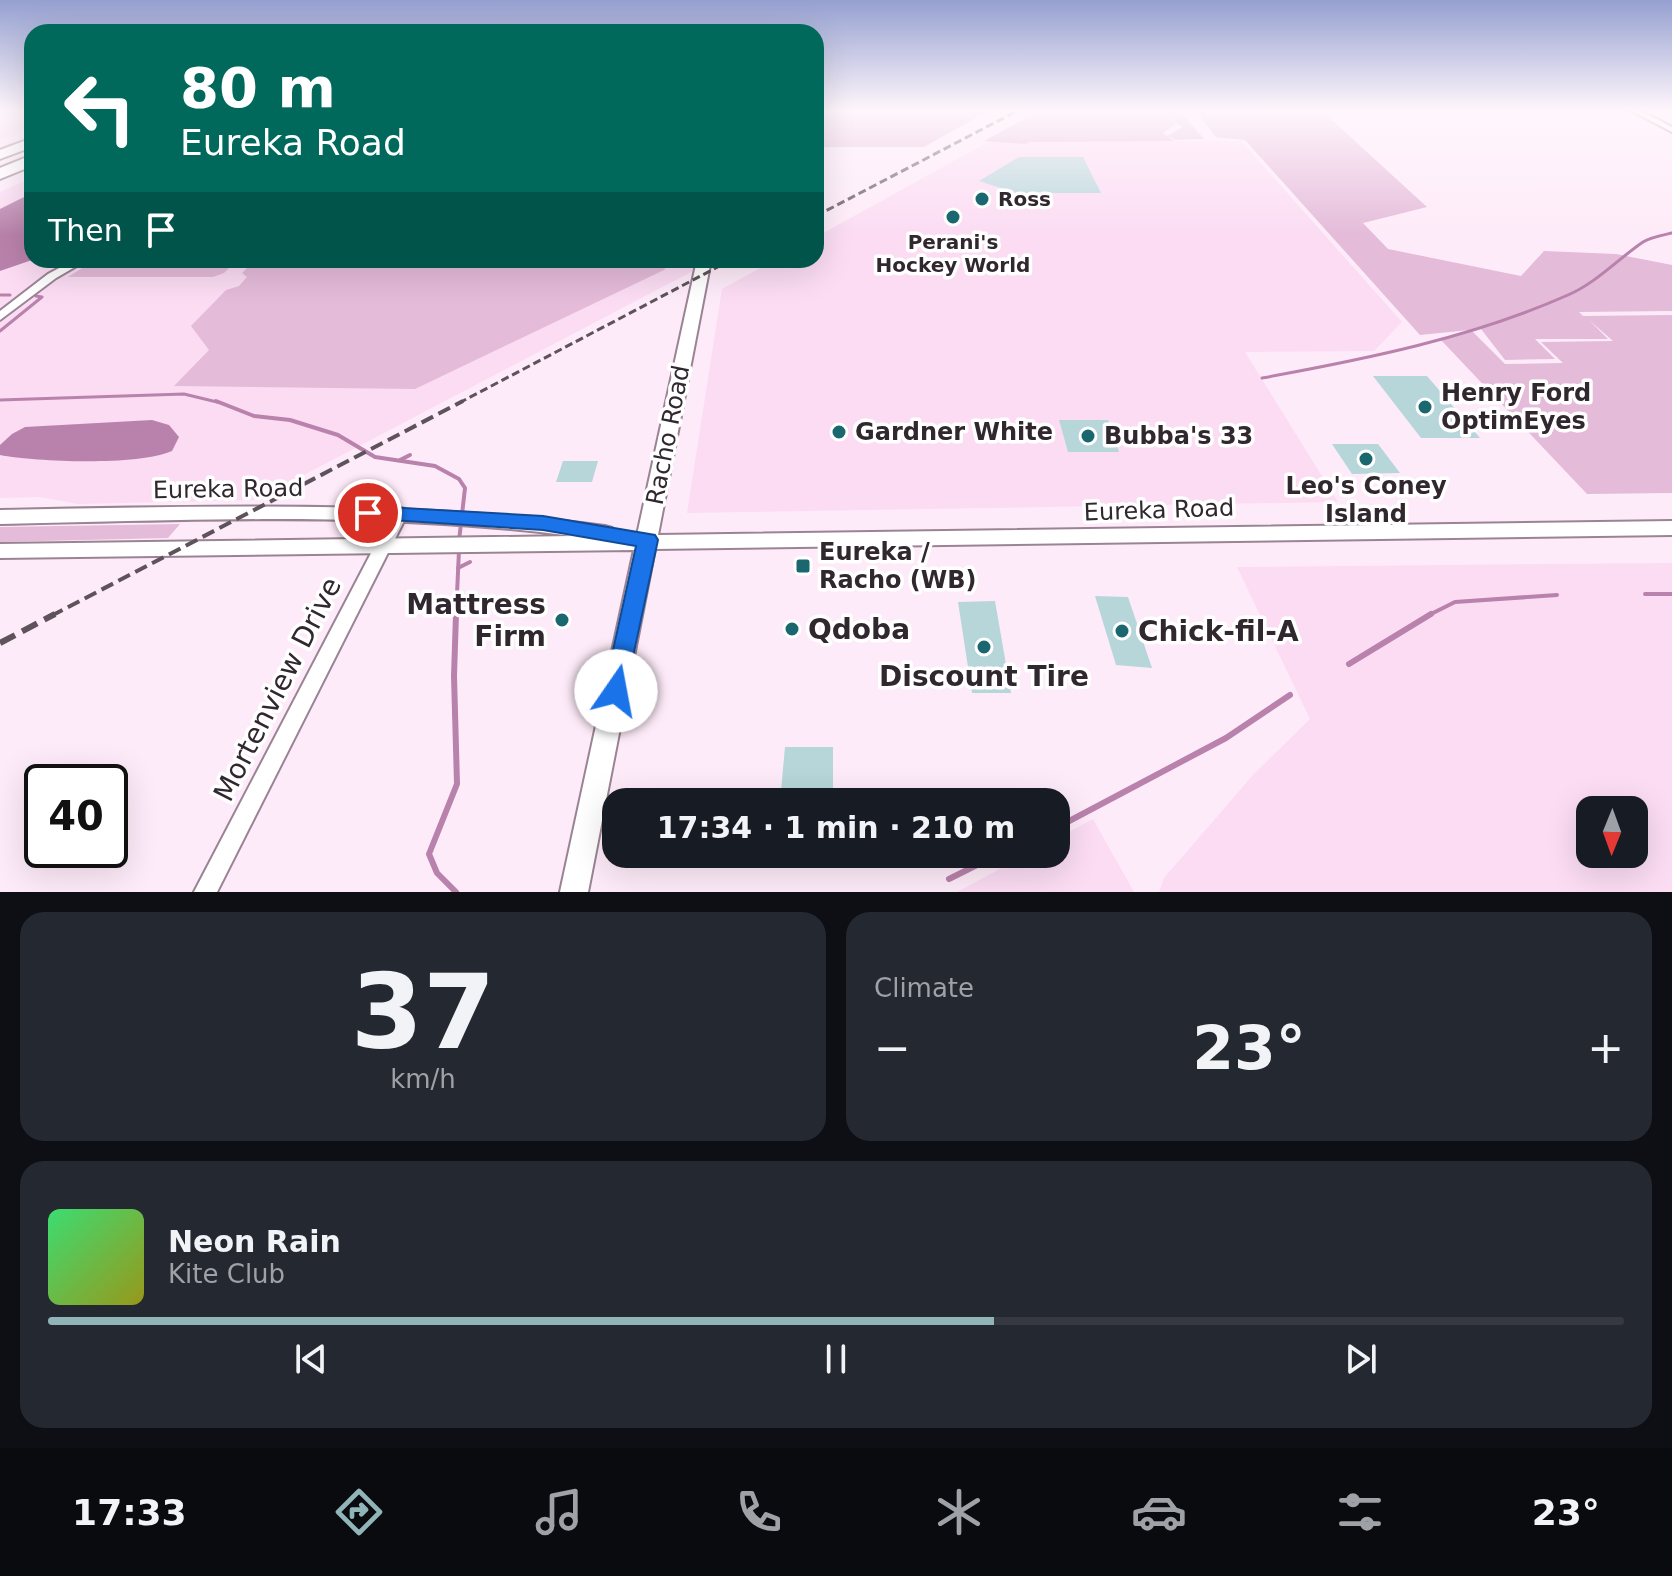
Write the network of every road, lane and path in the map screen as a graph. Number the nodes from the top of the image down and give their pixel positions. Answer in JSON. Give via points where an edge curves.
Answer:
{"nodes":[{"id":1,"x":24,"y":161,"type":"edge"},
{"id":2,"x":0,"y":171,"type":"edge"},
{"id":3,"x":67,"y":268,"type":"edge"},
{"id":4,"x":702,"y":268,"type":"edge"},
{"id":5,"x":0,"y":317,"type":"edge"},
{"id":6,"x":400,"y":513,"type":"junction"},
{"id":7,"x":0,"y":517,"type":"edge"},
{"id":8,"x":1672,"y":528,"type":"edge"},
{"id":9,"x":647,"y":540,"type":"junction"},
{"id":10,"x":384,"y":543,"type":"junction"},
{"id":11,"x":0,"y":551,"type":"edge"},
{"id":12,"x":205,"y":892,"type":"edge"},
{"id":13,"x":574,"y":892,"type":"edge"}],
"edges":[{"from":1,"to":2,"type":"highway"},
{"from":3,"to":5,"type":"street"},
{"from":4,"to":9,"type":"main road","name":"Racho Road"},
{"from":6,"to":7,"type":"main road","name":"Eureka Road"},
{"from":6,"to":9,"type":"main road","name":"Eureka Road","via":[[543,523]]},
{"from":6,"to":10,"type":"street","name":"Mortenview Drive"},
{"from":8,"to":9,"type":"main road","name":"Eureka Road","via":[[828,542]]},
{"from":9,"to":10,"type":"main road","name":"Eureka Road"},
{"from":9,"to":13,"type":"main road","name":"Racho Road"},
{"from":10,"to":11,"type":"main road","name":"Eureka Road"},
{"from":10,"to":12,"type":"street","name":"Mortenview Drive"}]}
